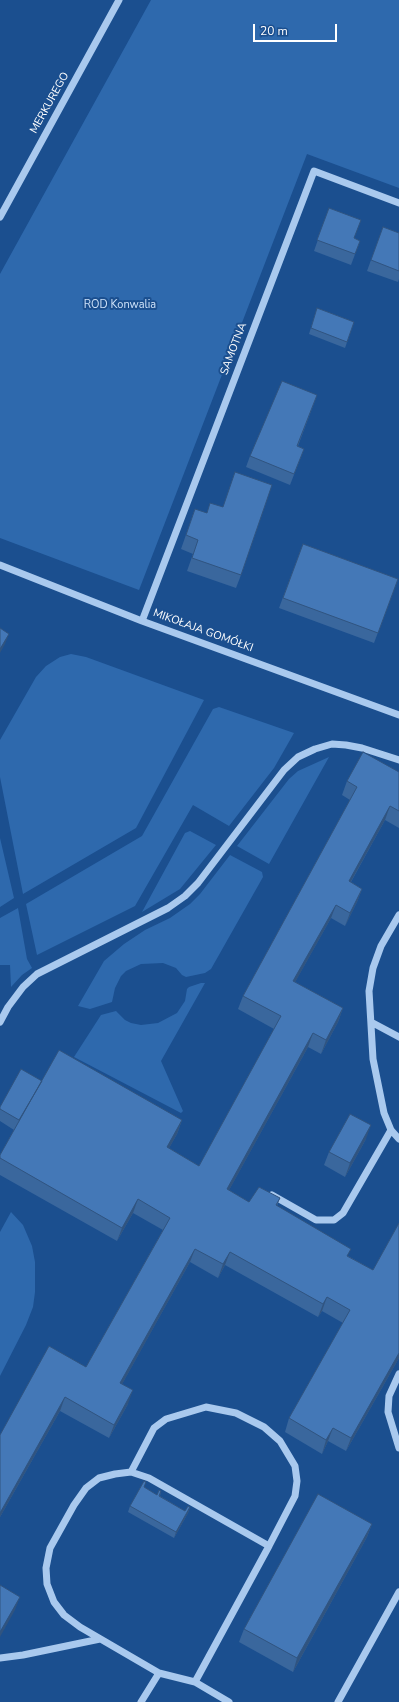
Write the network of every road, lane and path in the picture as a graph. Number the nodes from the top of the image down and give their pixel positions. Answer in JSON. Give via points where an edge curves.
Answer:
{"nodes":[{"id":1,"x":119,"y":0,"type":"edge"},
{"id":2,"x":399,"y":203,"type":"edge"},
{"id":3,"x":0,"y":217,"type":"edge"},
{"id":4,"x":0,"y":566,"type":"edge"},
{"id":5,"x":142,"y":621,"type":"junction"},
{"id":6,"x":399,"y":715,"type":"edge"},
{"id":7,"x":399,"y":760,"type":"edge"},
{"id":8,"x":399,"y":915,"type":"edge"},
{"id":9,"x":0,"y":1022,"type":"edge"},
{"id":10,"x":371,"y":1022,"type":"junction"},
{"id":11,"x":399,"y":1037,"type":"edge"},
{"id":12,"x":391,"y":1130,"type":"junction"},
{"id":13,"x":399,"y":1139,"type":"edge"},
{"id":14,"x":265,"y":1190,"type":"edge"},
{"id":15,"x":399,"y":1374,"type":"edge"},
{"id":16,"x":399,"y":1448,"type":"edge"},
{"id":17,"x":131,"y":1472,"type":"junction"},
{"id":18,"x":269,"y":1546,"type":"junction"},
{"id":19,"x":399,"y":1592,"type":"edge"},
{"id":20,"x":100,"y":1639,"type":"junction"},
{"id":21,"x":0,"y":1658,"type":"edge"},
{"id":22,"x":159,"y":1673,"type":"junction"},
{"id":23,"x":194,"y":1682,"type":"junction"},
{"id":24,"x":141,"y":1702,"type":"edge"},
{"id":25,"x":229,"y":1702,"type":"edge"},
{"id":26,"x":338,"y":1702,"type":"edge"}],
"edges":[{"from":1,"to":3,"type":"street","name":"MERKUREGO"},
{"from":2,"to":5,"type":"street","name":"SAMOTNA","via":[[314,171]]},
{"from":4,"to":5,"type":"street","name":"MIKOŁAJA GOMÓŁKI"},
{"from":5,"to":6,"type":"street","name":"MIKOŁAJA GOMÓŁKI"},
{"from":7,"to":9,"type":"street","via":[[362,748],[332,744],[298,756],[284,770],[198,884],[185,896],[168,908],[37,974],[23,987]]},
{"from":8,"to":10,"type":"street","via":[[381,946],[373,968],[369,991]]},
{"from":10,"to":11,"type":"street"},
{"from":10,"to":12,"type":"street","via":[[373,1059],[384,1113]]},
{"from":12,"to":13,"type":"street"},
{"from":12,"to":14,"type":"street","via":[[343,1213],[334,1220],[316,1220]]},
{"from":15,"to":16,"type":"street","via":[[389,1396],[388,1412]]},
{"from":17,"to":18,"type":"street","via":[[150,1478]]},
{"from":17,"to":18,"type":"street","via":[[154,1428],[166,1419],[206,1407],[236,1413],[264,1427],[280,1441],[294,1466],[297,1481],[295,1496]]},
{"from":17,"to":20,"type":"street","via":[[99,1478],[86,1488],[50,1548],[47,1574],[54,1602],[64,1615]]},
{"from":18,"to":23,"type":"street"},
{"from":19,"to":26,"type":"street"},
{"from":20,"to":21,"type":"street"},
{"from":20,"to":22,"type":"street"},
{"from":22,"to":23,"type":"street"},
{"from":22,"to":24,"type":"street"},
{"from":23,"to":25,"type":"street"}]}
